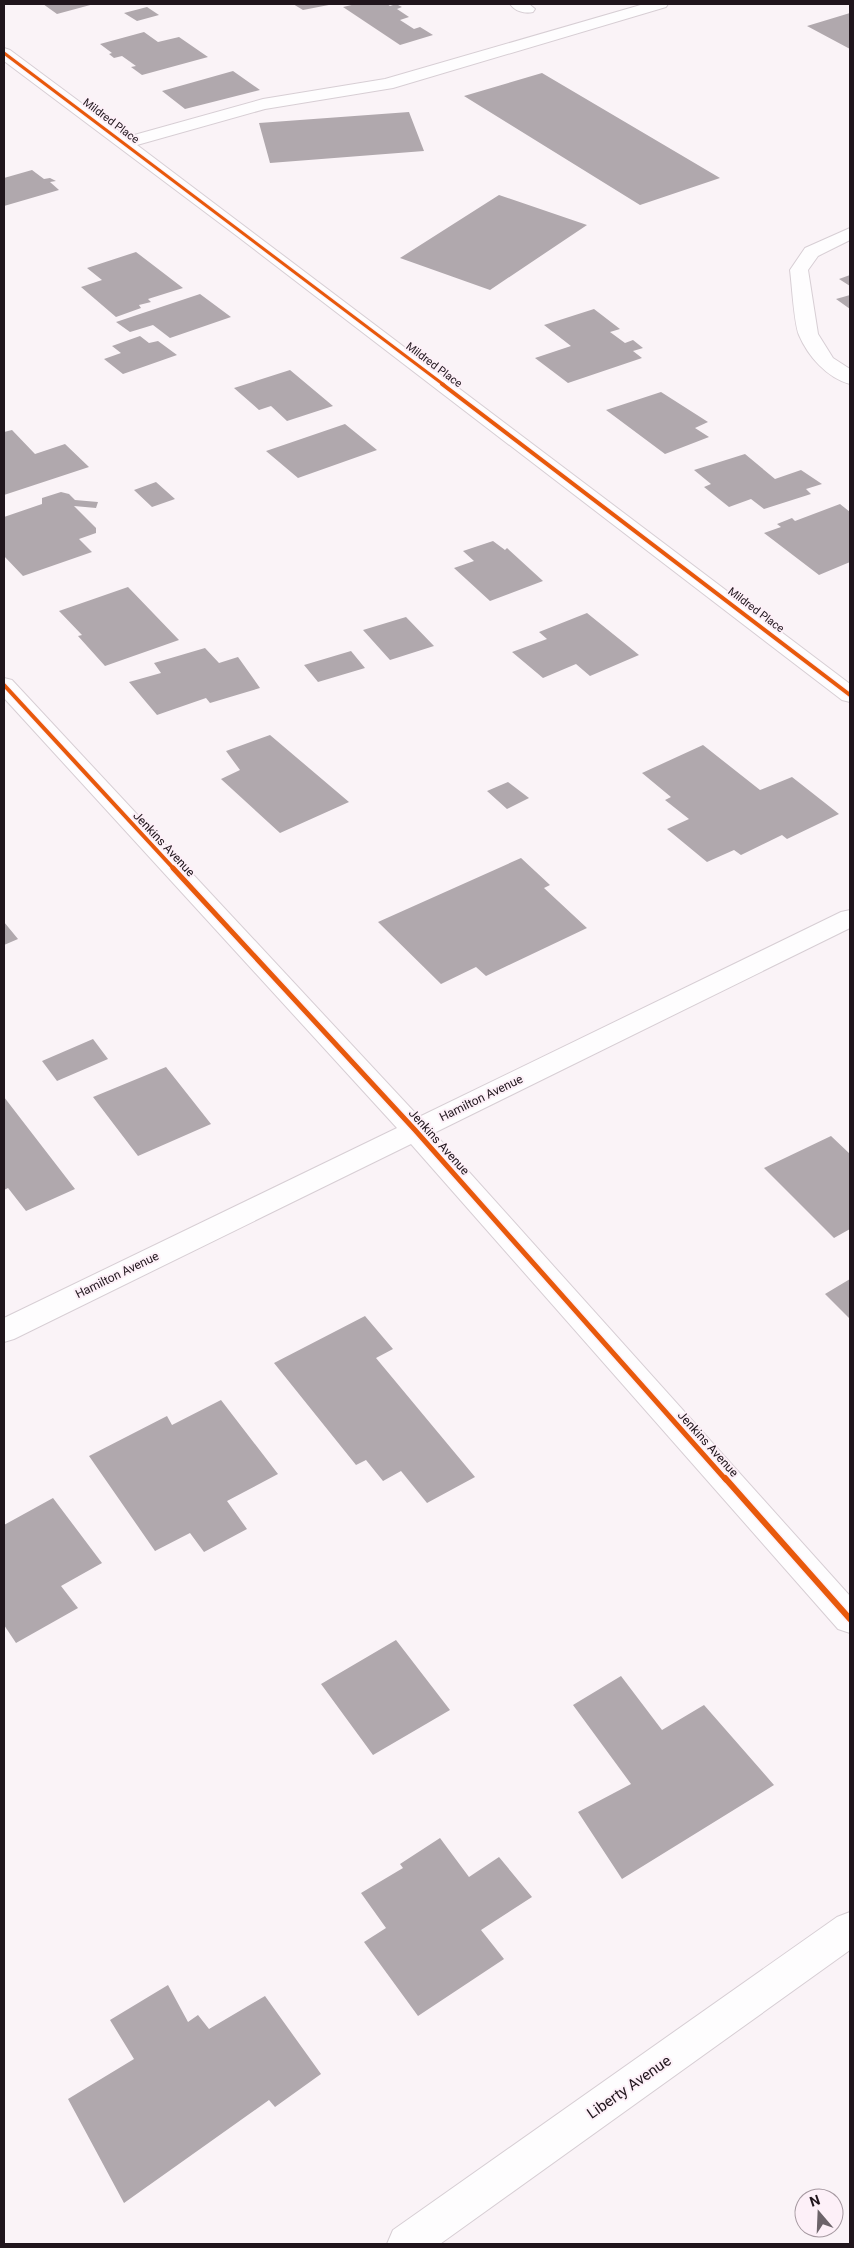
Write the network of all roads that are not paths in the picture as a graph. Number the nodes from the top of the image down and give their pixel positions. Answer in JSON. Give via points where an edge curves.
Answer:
{"nodes":[{"id":1,"x":660,"y":4,"type":"edge"},
{"id":2,"x":4,"y":53,"type":"edge"},
{"id":3,"x":124,"y":143,"type":"junction"},
{"id":4,"x":850,"y":233,"type":"edge"},
{"id":5,"x":850,"y":378,"type":"edge"},
{"id":6,"x":4,"y":685,"type":"edge"},
{"id":7,"x":850,"y":695,"type":"edge"},
{"id":8,"x":850,"y":918,"type":"edge"},
{"id":9,"x":415,"y":1130,"type":"junction"},
{"id":10,"x":4,"y":1331,"type":"edge"},
{"id":11,"x":850,"y":1619,"type":"edge"},
{"id":12,"x":850,"y":1929,"type":"edge"},
{"id":13,"x":407,"y":2244,"type":"edge"}],
"edges":[{"from":1,"to":3,"type":"street","via":[[386,84],[263,104]]},
{"from":2,"to":3,"type":"street","name":"Mildred Place"},
{"from":3,"to":7,"type":"street","name":"Mildred Place"},
{"from":4,"to":5,"type":"street","via":[[811,252],[799,270],[808,334],[826,362]]},
{"from":6,"to":9,"type":"street","name":"Jenkins Avenue"},
{"from":8,"to":9,"type":"street","name":"Hamilton Avenue"},
{"from":9,"to":10,"type":"street","name":"Hamilton Avenue"},
{"from":9,"to":11,"type":"street","name":"Jenkins Avenue"},
{"from":12,"to":13,"type":"street","name":"Liberty Avenue"}]}
